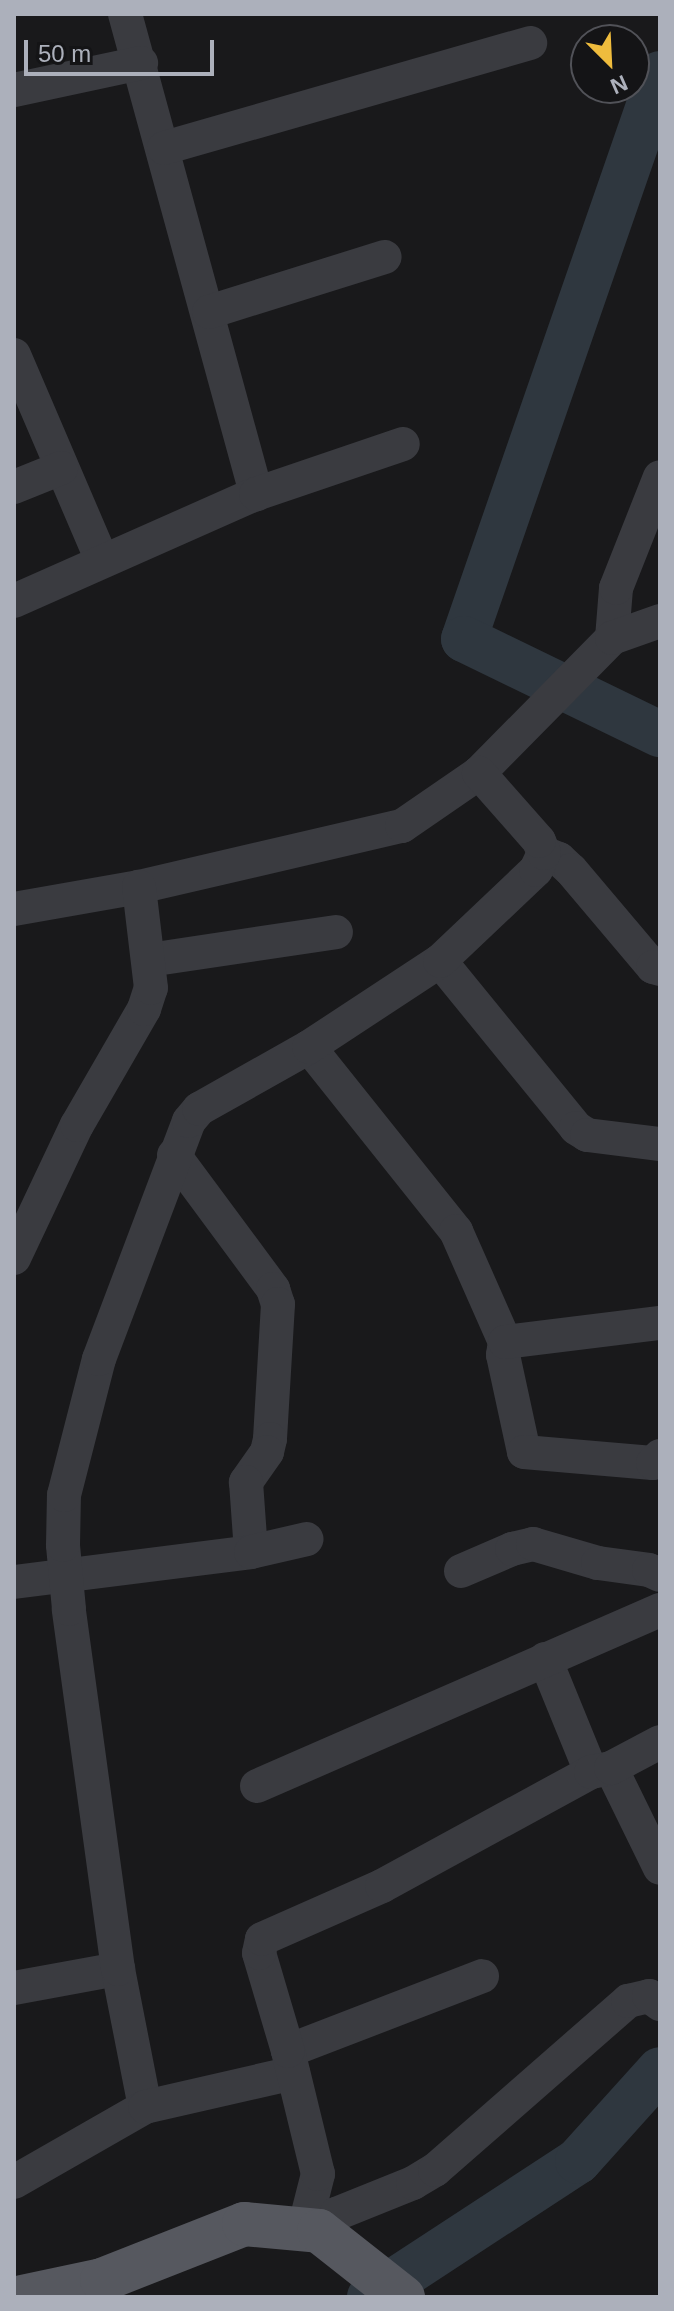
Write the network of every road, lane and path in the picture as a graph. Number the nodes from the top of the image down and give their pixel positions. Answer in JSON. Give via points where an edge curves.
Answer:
{"nodes":[{"id":1,"x":125,"y":14,"type":"edge"},
{"id":2,"x":530,"y":43,"type":"dead end"},
{"id":3,"x":141,"y":63,"type":"junction"},
{"id":4,"x":14,"y":90,"type":"edge"},
{"id":5,"x":164,"y":148,"type":"junction"},
{"id":6,"x":385,"y":257,"type":"dead end"},
{"id":7,"x":209,"y":312,"type":"junction"},
{"id":8,"x":14,"y":355,"type":"edge"},
{"id":9,"x":403,"y":444,"type":"dead end"},
{"id":10,"x":61,"y":468,"type":"junction"},
{"id":11,"x":660,"y":477,"type":"edge"},
{"id":12,"x":14,"y":487,"type":"edge"},
{"id":13,"x":256,"y":494,"type":"junction"},
{"id":14,"x":102,"y":560,"type":"junction"},
{"id":15,"x":14,"y":601,"type":"edge"},
{"id":16,"x":660,"y":621,"type":"edge"},
{"id":17,"x":611,"y":638,"type":"junction"},
{"id":18,"x":488,"y":764,"type":"junction"},
{"id":19,"x":544,"y":853,"type":"junction"},
{"id":20,"x":139,"y":887,"type":"junction"},
{"id":21,"x":14,"y":909,"type":"edge"},
{"id":22,"x":336,"y":932,"type":"dead end"},
{"id":23,"x":149,"y":960,"type":"junction"},
{"id":24,"x":440,"y":961,"type":"junction"},
{"id":25,"x":660,"y":969,"type":"edge"},
{"id":26,"x":309,"y":1047,"type":"junction"},
{"id":27,"x":660,"y":1144,"type":"edge"},
{"id":28,"x":174,"y":1155,"type":"junction"},
{"id":29,"x":14,"y":1258,"type":"edge"},
{"id":30,"x":660,"y":1323,"type":"edge"},
{"id":31,"x":505,"y":1342,"type":"junction"},
{"id":32,"x":660,"y":1456,"type":"edge"},
{"id":33,"x":307,"y":1539,"type":"dead end"},
{"id":34,"x":251,"y":1552,"type":"junction"},
{"id":35,"x":461,"y":1571,"type":"dead end"},
{"id":36,"x":660,"y":1575,"type":"edge"},
{"id":37,"x":67,"y":1576,"type":"junction"},
{"id":38,"x":14,"y":1582,"type":"edge"},
{"id":39,"x":660,"y":1610,"type":"edge"},
{"id":40,"x":545,"y":1659,"type":"junction"},
{"id":41,"x":660,"y":1742,"type":"edge"},
{"id":42,"x":601,"y":1770,"type":"junction"},
{"id":43,"x":257,"y":1786,"type":"dead end"},
{"id":44,"x":660,"y":1868,"type":"edge"},
{"id":45,"x":118,"y":1969,"type":"junction"},
{"id":46,"x":482,"y":1976,"type":"dead end"},
{"id":47,"x":14,"y":1988,"type":"edge"},
{"id":48,"x":660,"y":2004,"type":"edge"},
{"id":49,"x":291,"y":2062,"type":"junction"},
{"id":50,"x":145,"y":2107,"type":"junction"},
{"id":51,"x":14,"y":2182,"type":"edge"},
{"id":52,"x":315,"y":2231,"type":"junction"},
{"id":53,"x":22,"y":2297,"type":"edge"},
{"id":54,"x":403,"y":2297,"type":"edge"}],
"edges":[{"from":1,"to":3,"type":"street"},
{"from":2,"to":5,"type":"street"},
{"from":3,"to":4,"type":"street"},
{"from":3,"to":5,"type":"street"},
{"from":5,"to":7,"type":"street"},
{"from":6,"to":7,"type":"street"},
{"from":7,"to":13,"type":"street"},
{"from":8,"to":10,"type":"street"},
{"from":9,"to":13,"type":"street"},
{"from":10,"to":12,"type":"street"},
{"from":10,"to":14,"type":"street"},
{"from":11,"to":17,"type":"street","via":[[616,588]]},
{"from":13,"to":14,"type":"street"},
{"from":14,"to":15,"type":"street"},
{"from":16,"to":17,"type":"street"},
{"from":17,"to":18,"type":"street"},
{"from":18,"to":19,"type":"street"},
{"from":18,"to":20,"type":"street","via":[[402,826]]},
{"from":19,"to":24,"type":"street","via":[[536,870]]},
{"from":19,"to":25,"type":"street","via":[[571,870]]},
{"from":20,"to":21,"type":"street"},
{"from":20,"to":23,"type":"street"},
{"from":22,"to":23,"type":"street"},
{"from":23,"to":29,"type":"street","via":[[151,988],[144,1009],[77,1125]]},
{"from":24,"to":26,"type":"street"},
{"from":24,"to":27,"type":"street","via":[[576,1128],[587,1135]]},
{"from":26,"to":28,"type":"street","via":[[199,1109]]},
{"from":26,"to":31,"type":"street","via":[[456,1231]]},
{"from":28,"to":34,"type":"street","via":[[273,1289],[278,1304],[270,1439],[246,1482]]},
{"from":28,"to":37,"type":"street","via":[[91,1389],[64,1495]]},
{"from":30,"to":31,"type":"street"},
{"from":31,"to":32,"type":"street","via":[[503,1355],[524,1452],[653,1463]]},
{"from":33,"to":34,"type":"street"},
{"from":34,"to":37,"type":"street"},
{"from":35,"to":36,"type":"street","via":[[533,1544]]},
{"from":37,"to":38,"type":"street"},
{"from":37,"to":45,"type":"street"},
{"from":39,"to":40,"type":"street"},
{"from":40,"to":42,"type":"street"},
{"from":40,"to":43,"type":"street"},
{"from":41,"to":42,"type":"street"},
{"from":42,"to":44,"type":"street"},
{"from":42,"to":49,"type":"street","via":[[382,1886],[262,1939],[259,1953]]},
{"from":45,"to":47,"type":"street"},
{"from":45,"to":50,"type":"street"},
{"from":46,"to":49,"type":"street"},
{"from":48,"to":52,"type":"street","via":[[649,1996],[628,2001],[435,2170],[336,2214]]},
{"from":49,"to":50,"type":"street"},
{"from":49,"to":52,"type":"street","via":[[318,2174]]},
{"from":50,"to":51,"type":"street"},
{"from":52,"to":53,"type":"main road","via":[[244,2224],[102,2280]]},
{"from":52,"to":54,"type":"main road"}]}
